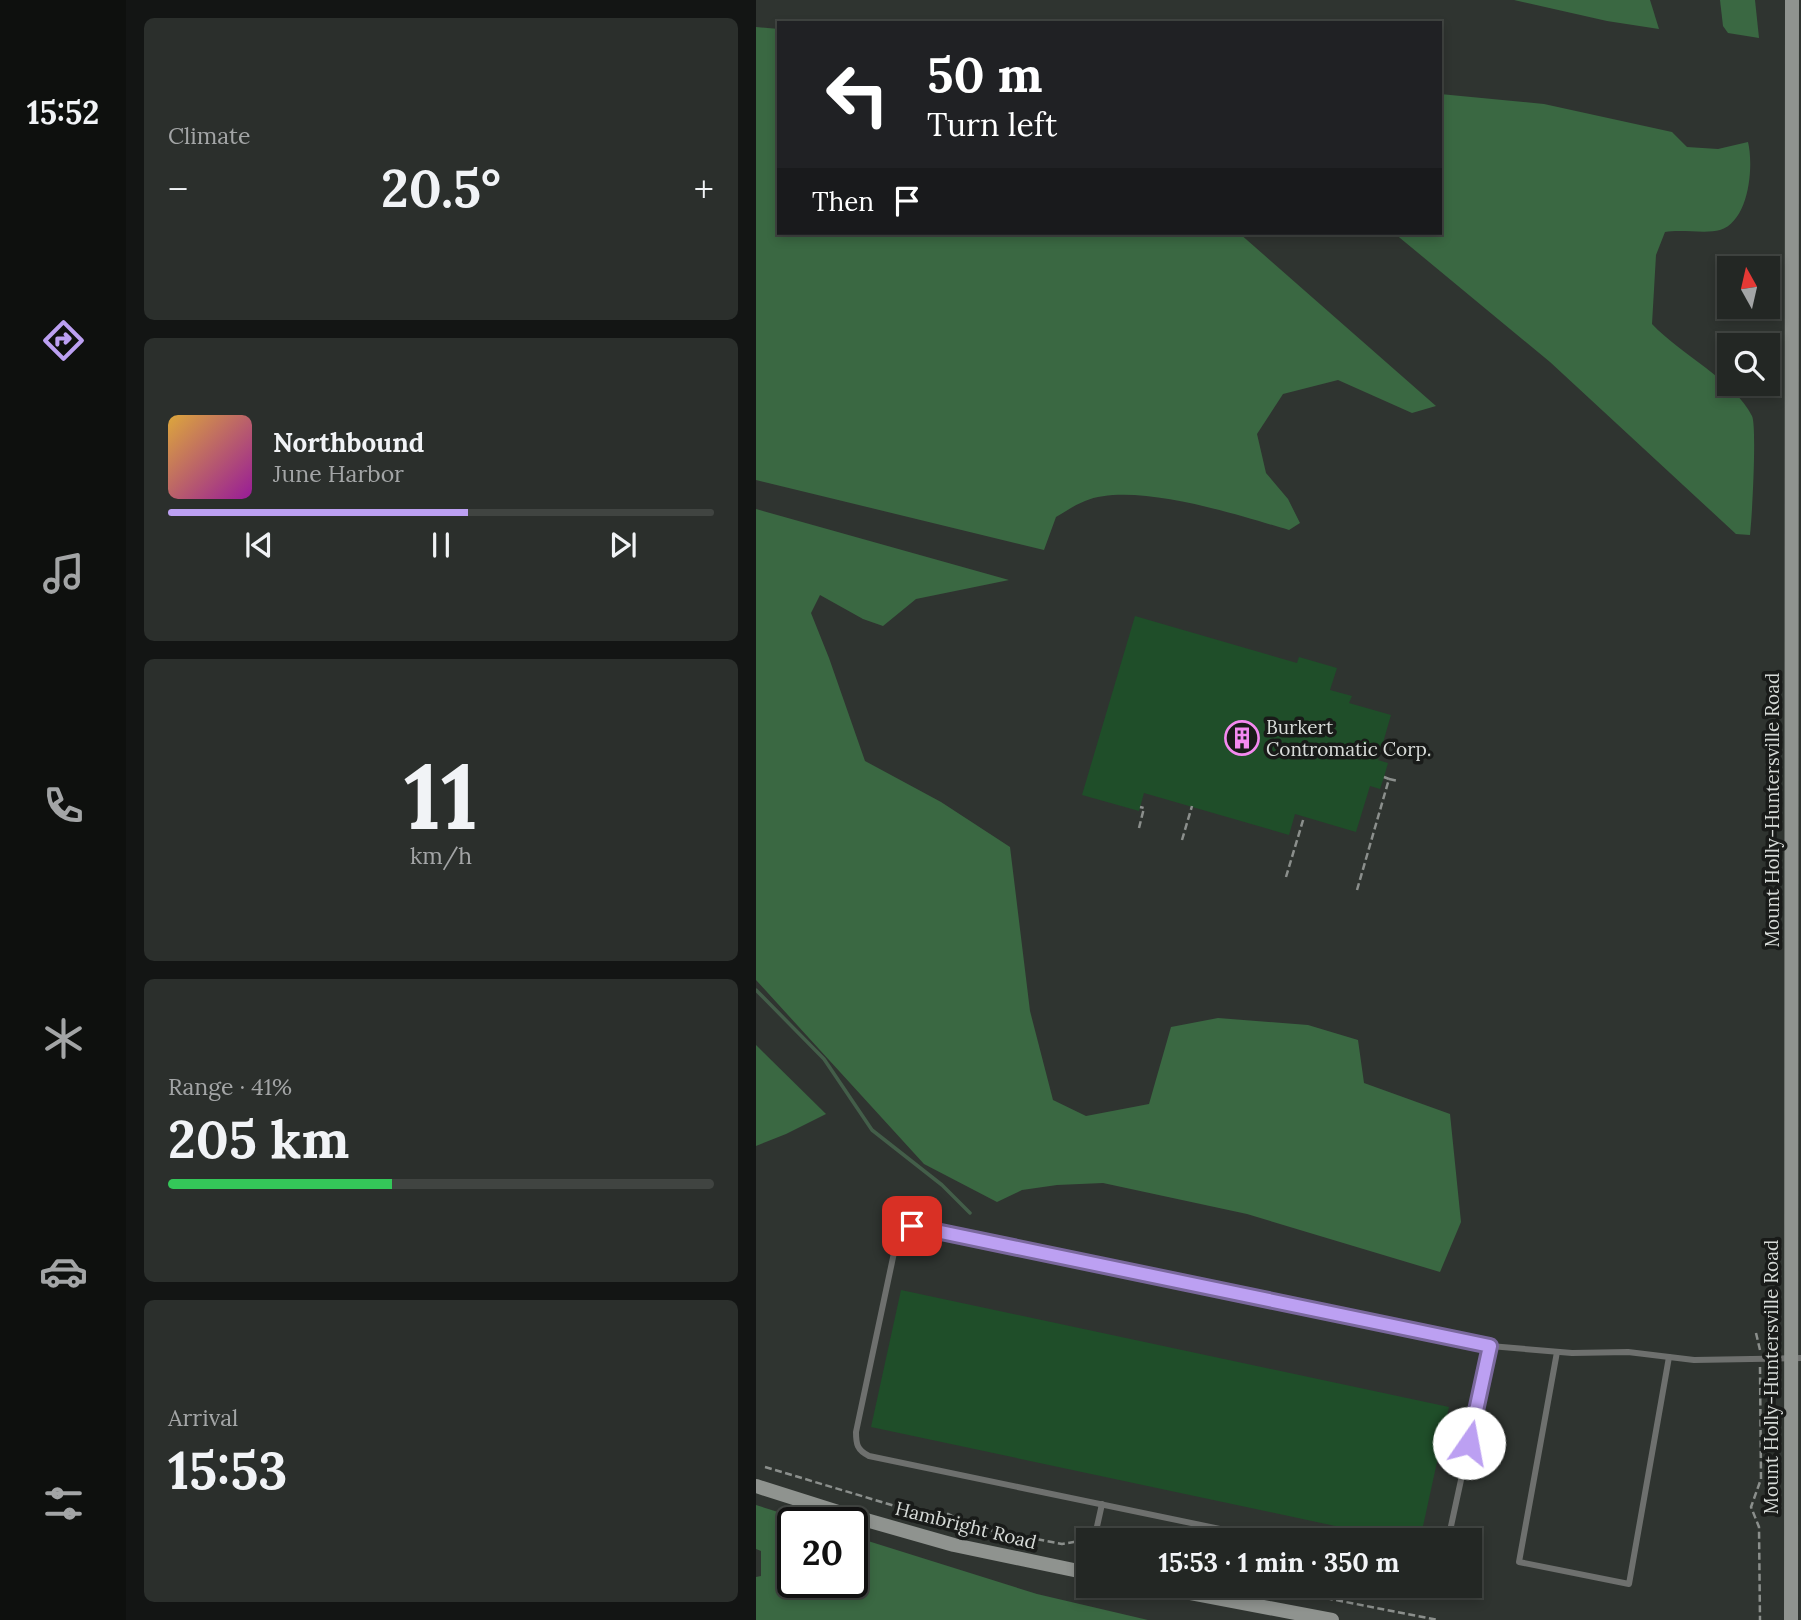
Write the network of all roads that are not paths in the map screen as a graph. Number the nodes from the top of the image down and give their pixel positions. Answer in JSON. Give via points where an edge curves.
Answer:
{"nodes":[{"id":1,"x":1792,"y":0,"type":"edge"},
{"id":2,"x":1490,"y":1346,"type":"junction"},
{"id":3,"x":1557,"y":1352,"type":"junction"},
{"id":4,"x":1669,"y":1357,"type":"junction"},
{"id":5,"x":1796,"y":1358,"type":"edge"},
{"id":6,"x":756,"y":1486,"type":"edge"},
{"id":7,"x":1102,"y":1504,"type":"junction"},
{"id":8,"x":1796,"y":1515,"type":"edge"},
{"id":9,"x":1097,"y":1528,"type":"edge"},
{"id":10,"x":1216,"y":1528,"type":"edge"},
{"id":11,"x":1451,"y":1528,"type":"edge"},
{"id":12,"x":1076,"y":1568,"type":"edge"},
{"id":13,"x":1217,"y":1598,"type":"edge"},
{"id":14,"x":1332,"y":1620,"type":"edge"},
{"id":15,"x":1791,"y":1620,"type":"edge"}],
"edges":[{"from":1,"to":5,"type":"main road","name":"Mount Holly-Huntersville Road"},
{"from":2,"to":3,"type":"lane"},
{"from":2,"to":7,"type":"lane","via":[[912,1226],[901,1232],[856,1432],[861,1452]]},
{"from":2,"to":11,"type":"lane"},
{"from":3,"to":4,"type":"lane"},
{"from":3,"to":4,"type":"lane","via":[[1519,1562],[1629,1584]]},
{"from":4,"to":5,"type":"lane"},
{"from":5,"to":8,"type":"main road","name":"Mount Holly-Huntersville Road"},
{"from":6,"to":12,"type":"main road","name":"Hambright Road","via":[[954,1545]]},
{"from":7,"to":9,"type":"lane"},
{"from":7,"to":10,"type":"lane"},
{"from":8,"to":15,"type":"main road","name":"Mount Holly-Huntersville Road"},
{"from":13,"to":14,"type":"main road"}]}
